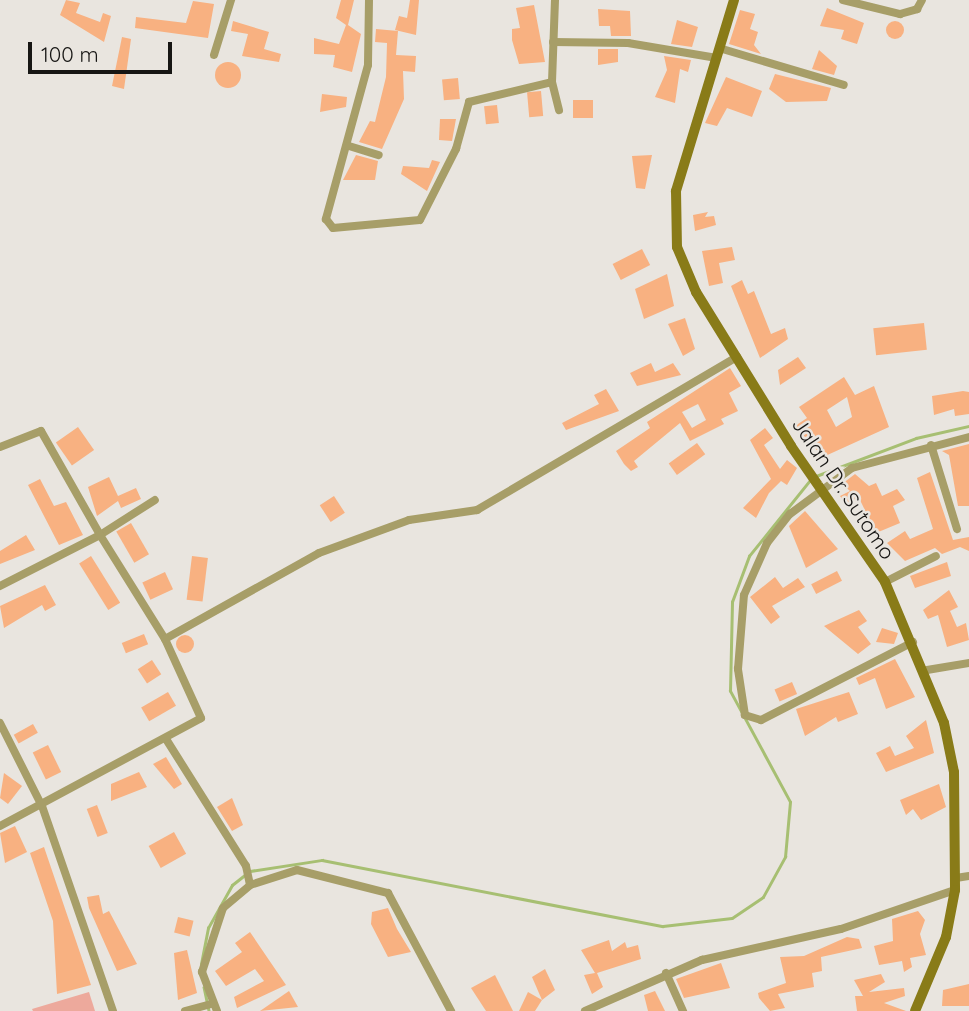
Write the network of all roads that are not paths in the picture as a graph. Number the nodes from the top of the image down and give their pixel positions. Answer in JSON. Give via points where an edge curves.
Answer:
{"nodes":[{"id":1,"x":231,"y":0,"type":"edge"},
{"id":2,"x":369,"y":0,"type":"edge"},
{"id":3,"x":555,"y":0,"type":"edge"},
{"id":4,"x":733,"y":0,"type":"edge"},
{"id":5,"x":843,"y":0,"type":"edge"},
{"id":6,"x":920,"y":3,"type":"edge"},
{"id":7,"x":553,"y":41,"type":"junction"},
{"id":8,"x":718,"y":53,"type":"junction"},
{"id":9,"x":215,"y":55,"type":"dead end"},
{"id":10,"x":552,"y":82,"type":"junction"},
{"id":11,"x":844,"y":85,"type":"dead end"},
{"id":12,"x":559,"y":110,"type":"dead end"},
{"id":13,"x":349,"y":146,"type":"junction"},
{"id":14,"x":379,"y":155,"type":"dead end"},
{"id":15,"x":737,"y":358,"type":"junction"},
{"id":16,"x":969,"y":437,"type":"edge"},
{"id":17,"x":931,"y":445,"type":"junction"},
{"id":18,"x":0,"y":447,"type":"edge"},
{"id":19,"x":819,"y":489,"type":"junction"},
{"id":20,"x":155,"y":500,"type":"dead end"},
{"id":21,"x":957,"y":529,"type":"dead end"},
{"id":22,"x":100,"y":535,"type":"junction"},
{"id":23,"x":936,"y":556,"type":"dead end"},
{"id":24,"x":885,"y":582,"type":"junction"},
{"id":25,"x":0,"y":586,"type":"edge"},
{"id":26,"x":165,"y":639,"type":"junction"},
{"id":27,"x":915,"y":642,"type":"junction"},
{"id":28,"x":969,"y":663,"type":"edge"},
{"id":29,"x":927,"y":670,"type":"junction"},
{"id":30,"x":0,"y":723,"type":"edge"},
{"id":31,"x":166,"y":739,"type":"junction"},
{"id":32,"x":42,"y":806,"type":"junction"},
{"id":33,"x":0,"y":826,"type":"edge"},
{"id":34,"x":969,"y":876,"type":"edge"},
{"id":35,"x":249,"y":881,"type":"junction"},
{"id":36,"x":956,"y":884,"type":"junction"},
{"id":37,"x":666,"y":973,"type":"junction"},
{"id":38,"x":213,"y":1006,"type":"edge"},
{"id":39,"x":113,"y":1011,"type":"edge"},
{"id":40,"x":186,"y":1011,"type":"edge"},
{"id":41,"x":451,"y":1011,"type":"edge"},
{"id":42,"x":584,"y":1011,"type":"edge"},
{"id":43,"x":683,"y":1011,"type":"edge"},
{"id":44,"x":915,"y":1011,"type":"edge"}],
"edges":[{"from":1,"to":9,"type":"street"},
{"from":2,"to":13,"type":"street","via":[[368,65]]},
{"from":3,"to":7,"type":"street"},
{"from":4,"to":8,"type":"street","name":"Jalan Dr. Sutomo"},
{"from":5,"to":6,"type":"street","via":[[900,13]]},
{"from":7,"to":8,"type":"street"},
{"from":7,"to":10,"type":"street"},
{"from":8,"to":11,"type":"street"},
{"from":8,"to":15,"type":"street","name":"Jalan Dr. Sutomo","via":[[685,152],[673,222],[685,270]]},
{"from":10,"to":12,"type":"street"},
{"from":10,"to":13,"type":"street","via":[[469,102],[425,215],[410,225],[327,225]]},
{"from":13,"to":14,"type":"street"},
{"from":15,"to":19,"type":"street","name":"Jalan Dr. Sutomo"},
{"from":15,"to":26,"type":"street","via":[[477,510],[409,520],[319,553]]},
{"from":16,"to":17,"type":"street"},
{"from":17,"to":19,"type":"street","via":[[852,468]]},
{"from":17,"to":21,"type":"street"},
{"from":18,"to":22,"type":"street","via":[[41,431]]},
{"from":19,"to":24,"type":"street","name":"Jalan Dr. Sutomo"},
{"from":19,"to":27,"type":"street","via":[[767,543],[744,595],[737,669],[745,715],[761,720],[882,653]]},
{"from":20,"to":22,"type":"street"},
{"from":22,"to":25,"type":"street"},
{"from":22,"to":26,"type":"street"},
{"from":23,"to":24,"type":"street"},
{"from":24,"to":27,"type":"street","name":"Jalan Dr. Sutomo"},
{"from":26,"to":31,"type":"street","via":[[201,713],[195,723]]},
{"from":27,"to":29,"type":"street","name":"Jalan Dr. Sutomo"},
{"from":28,"to":29,"type":"street"},
{"from":29,"to":36,"type":"street","name":"Jalan Dr. Sutomo","via":[[954,772]]},
{"from":30,"to":32,"type":"street"},
{"from":31,"to":32,"type":"street"},
{"from":31,"to":35,"type":"street","via":[[246,866]]},
{"from":32,"to":33,"type":"street"},
{"from":32,"to":39,"type":"street"},
{"from":34,"to":36,"type":"street"},
{"from":35,"to":38,"type":"street","via":[[223,908],[204,954]]},
{"from":35,"to":41,"type":"street","via":[[297,870],[388,893]]},
{"from":36,"to":37,"type":"street","via":[[841,929]]},
{"from":36,"to":44,"type":"street","name":"Jalan Dr. Sutomo","via":[[946,937]]},
{"from":37,"to":42,"type":"street"},
{"from":37,"to":43,"type":"street"},
{"from":38,"to":40,"type":"street"}]}
